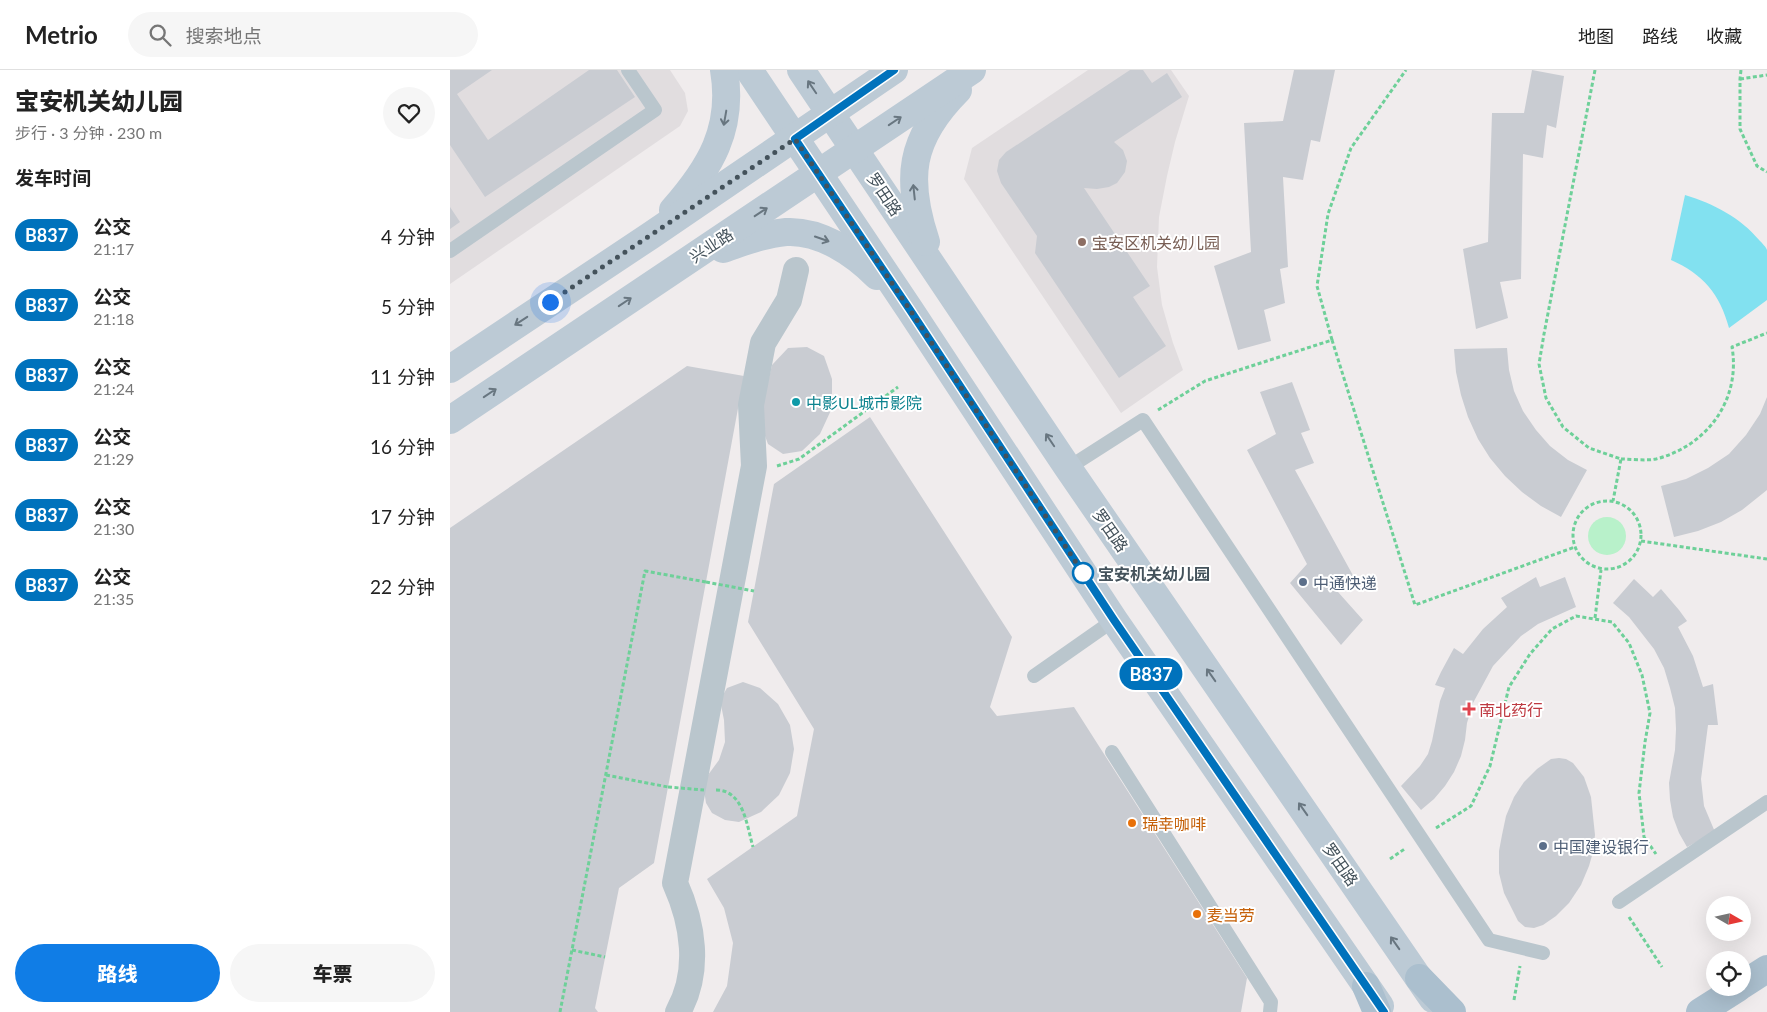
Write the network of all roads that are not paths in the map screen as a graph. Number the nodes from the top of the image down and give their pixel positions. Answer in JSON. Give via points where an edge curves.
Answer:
{"nodes":[{"id":1,"x":628,"y":70,"type":"edge"},
{"id":2,"x":724,"y":70,"type":"edge"},
{"id":3,"x":749,"y":70,"type":"edge"},
{"id":4,"x":801,"y":70,"type":"edge"},
{"id":5,"x":894,"y":70,"type":"edge"},
{"id":6,"x":972,"y":70,"type":"edge"},
{"id":7,"x":980,"y":70,"type":"edge"},
{"id":8,"x":830,"y":114,"type":"junction"},
{"id":9,"x":795,"y":139,"type":"junction"},
{"id":10,"x":854,"y":149,"type":"junction"},
{"id":11,"x":818,"y":174,"type":"junction"},
{"id":12,"x":650,"y":236,"type":"junction"},
{"id":13,"x":450,"y":251,"type":"edge"},
{"id":14,"x":675,"y":269,"type":"junction"},
{"id":15,"x":796,"y":270,"type":"dead end"},
{"id":16,"x":947,"y":287,"type":"junction"},
{"id":17,"x":910,"y":310,"type":"junction"},
{"id":18,"x":450,"y":368,"type":"edge"},
{"id":19,"x":450,"y":420,"type":"edge"},
{"id":20,"x":1068,"y":468,"type":"junction"},
{"id":21,"x":1114,"y":620,"type":"junction"},
{"id":22,"x":1034,"y":676,"type":"dead end"},
{"id":23,"x":1112,"y":752,"type":"dead end"},
{"id":24,"x":1767,"y":802,"type":"edge"},
{"id":25,"x":1618,"y":902,"type":"road end"},
{"id":26,"x":1544,"y":953,"type":"dead end"},
{"id":27,"x":1767,"y":969,"type":"edge"},
{"id":28,"x":1419,"y":978,"type":"junction"},
{"id":29,"x":1751,"y":979,"type":"edge"},
{"id":30,"x":1366,"y":986,"type":"junction"},
{"id":31,"x":1724,"y":996,"type":"edge"},
{"id":32,"x":1700,"y":1010,"type":"edge"},
{"id":33,"x":678,"y":1012,"type":"edge"},
{"id":34,"x":1270,"y":1012,"type":"edge"},
{"id":35,"x":1377,"y":1012,"type":"edge"},
{"id":36,"x":1384,"y":1012,"type":"edge"},
{"id":37,"x":1442,"y":1012,"type":"edge"},
{"id":38,"x":1452,"y":1012,"type":"edge"}],
"edges":[{"from":1,"to":13,"type":"lane","via":[[655,110]]},
{"from":2,"to":12,"type":"main road","one_way":true,"via":[[728,102],[726,120],[714,154],[687,194]]},
{"from":3,"to":9,"type":"main road"},
{"from":8,"to":4,"type":"main road","name":"罗田路","one_way":true},
{"from":5,"to":8,"type":"main road"},
{"from":10,"to":6,"type":"main road","name":"兴业路","one_way":true},
{"from":16,"to":7,"type":"main road","one_way":true,"via":[[919,221],[913,179],[915,158],[936,115]]},
{"from":8,"to":9,"type":"main road"},
{"from":8,"to":10,"type":"main road","name":"罗田路"},
{"from":9,"to":11,"type":"main road"},
{"from":9,"to":12,"type":"main road"},
{"from":10,"to":11,"type":"main road","name":"兴业路"},
{"from":10,"to":16,"type":"main road","name":"罗田路"},
{"from":14,"to":11,"type":"main road","name":"兴业路","one_way":true},
{"from":11,"to":17,"type":"main road"},
{"from":12,"to":18,"type":"main road","one_way":true},
{"from":14,"to":17,"type":"main road","one_way":true,"via":[[748,240],[788,232],[803,234],[834,244],[854,256]]},
{"from":19,"to":14,"type":"main road","name":"兴业路","one_way":true},
{"from":15,"to":33,"type":"street","via":[[789,300],[763,343],[751,406],[754,466],[675,883],[685,905],[692,941],[691,973]]},
{"from":20,"to":16,"type":"main road","name":"罗田路","one_way":true},
{"from":17,"to":21,"type":"main road"},
{"from":20,"to":26,"type":"lane","via":[[1143,420],[1489,940]]},
{"from":28,"to":20,"type":"main road","name":"罗田路","one_way":true},
{"from":21,"to":22,"type":"lane"},
{"from":21,"to":30,"type":"main road"},
{"from":23,"to":34,"type":"lane","via":[[1271,1002]]},
{"from":24,"to":25,"type":"lane"},
{"from":27,"to":29,"type":"main road"},
{"from":28,"to":37,"type":"main road","name":"罗田路"},
{"from":28,"to":38,"type":"main road"},
{"from":30,"to":35,"type":"main road"},
{"from":30,"to":36,"type":"main road"},
{"from":31,"to":32,"type":"main road"}]}
